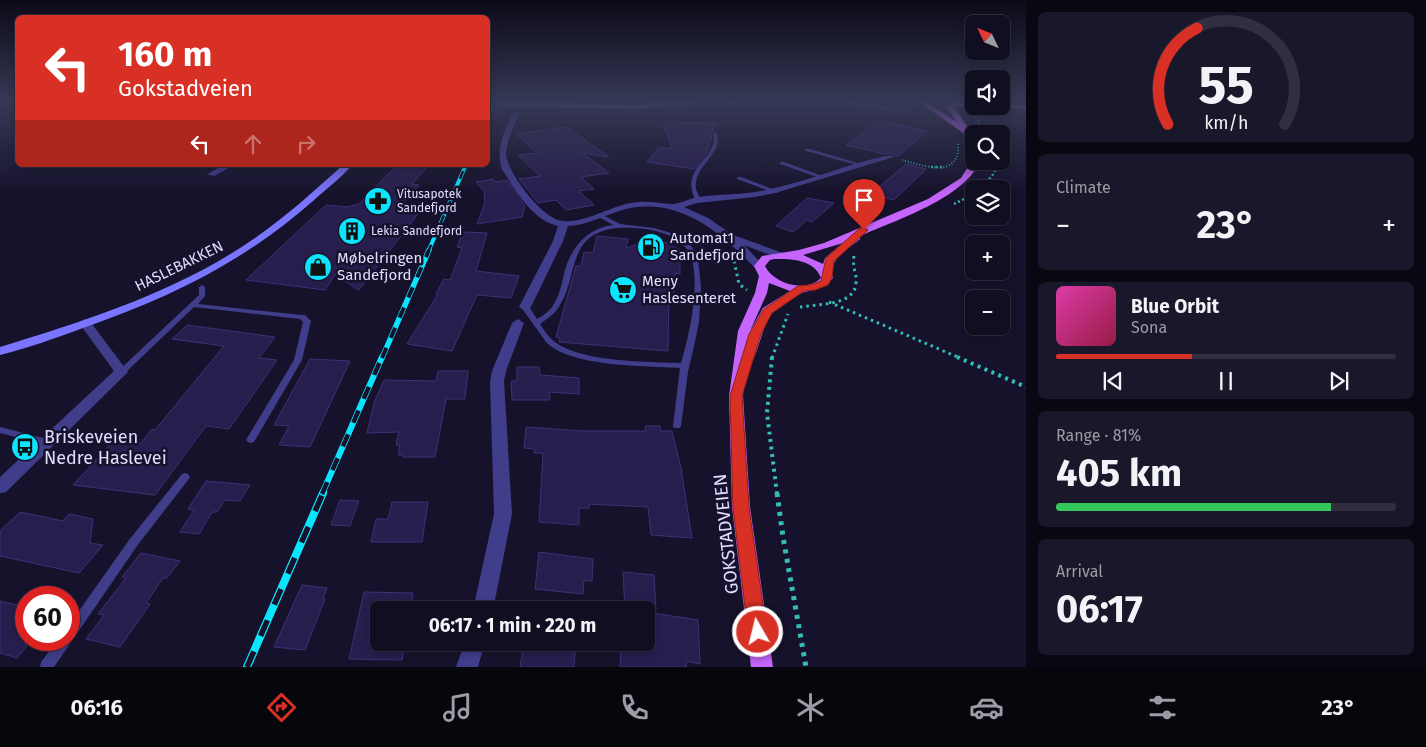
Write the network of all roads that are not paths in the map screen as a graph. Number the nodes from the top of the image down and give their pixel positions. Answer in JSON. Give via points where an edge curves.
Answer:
{"nodes":[{"id":1,"x":507,"y":132,"type":"edge"},
{"id":2,"x":715,"y":133,"type":"dead end"},
{"id":3,"x":808,"y":150,"type":"dead end"},
{"id":4,"x":890,"y":157,"type":"road end"},
{"id":5,"x":782,"y":163,"type":"dead end"},
{"id":6,"x":859,"y":164,"type":"junction"},
{"id":7,"x":226,"y":167,"type":"edge"},
{"id":8,"x":346,"y":167,"type":"edge"},
{"id":9,"x":972,"y":170,"type":"edge"},
{"id":10,"x":211,"y":174,"type":"dead end"},
{"id":11,"x":822,"y":177,"type":"junction"},
{"id":12,"x":739,"y":178,"type":"dead end"},
{"id":13,"x":777,"y":192,"type":"junction"},
{"id":14,"x":698,"y":200,"type":"junction"},
{"id":15,"x":676,"y":207,"type":"junction"},
{"id":16,"x":599,"y":215,"type":"junction"},
{"id":17,"x":564,"y":223,"type":"junction"},
{"id":18,"x":618,"y":225,"type":"junction"},
{"id":19,"x":864,"y":230,"type":"junction"},
{"id":20,"x":729,"y":236,"type":"junction"},
{"id":21,"x":784,"y":256,"type":"junction"},
{"id":22,"x":762,"y":271,"type":"junction"},
{"id":23,"x":826,"y":274,"type":"junction"},
{"id":24,"x":202,"y":287,"type":"dead end"},
{"id":25,"x":802,"y":288,"type":"junction"},
{"id":26,"x":192,"y":305,"type":"junction"},
{"id":27,"x":525,"y":307,"type":"joint"},
{"id":28,"x":518,"y":322,"type":"dead end"},
{"id":29,"x":85,"y":323,"type":"junction"},
{"id":30,"x":537,"y":323,"type":"junction"},
{"id":31,"x":0,"y":351,"type":"edge"},
{"id":32,"x":685,"y":366,"type":"junction"},
{"id":33,"x":120,"y":372,"type":"junction"},
{"id":34,"x":736,"y":396,"type":"junction"},
{"id":35,"x":677,"y":426,"type":"dead end"},
{"id":36,"x":0,"y":430,"type":"edge"},
{"id":37,"x":251,"y":440,"type":"dead end"},
{"id":38,"x":47,"y":442,"type":"junction"},
{"id":39,"x":185,"y":477,"type":"dead end"},
{"id":40,"x":0,"y":487,"type":"edge"},
{"id":41,"x":485,"y":601,"type":"edge"},
{"id":42,"x":80,"y":619,"type":"edge"},
{"id":43,"x":57,"y":651,"type":"edge"},
{"id":44,"x":472,"y":651,"type":"edge"},
{"id":45,"x":46,"y":667,"type":"edge"},
{"id":46,"x":466,"y":667,"type":"edge"},
{"id":47,"x":762,"y":667,"type":"edge"}],
"edges":[{"from":1,"to":17,"type":"street","via":[[501,156],[509,174],[539,213],[554,222]]},
{"from":2,"to":14,"type":"lane","via":[[716,145],[695,174],[694,194]]},
{"from":3,"to":6,"type":"lane"},
{"from":4,"to":6,"type":"street"},
{"from":5,"to":11,"type":"lane"},
{"from":6,"to":11,"type":"street"},
{"from":7,"to":10,"type":"street"},
{"from":8,"to":29,"type":"main road","name":"HASLEBAKKEN","via":[[273,230],[224,262],[164,292]]},
{"from":9,"to":19,"type":"main road","via":[[944,194]]},
{"from":11,"to":13,"type":"street"},
{"from":12,"to":13,"type":"lane"},
{"from":13,"to":14,"type":"street"},
{"from":14,"to":15,"type":"street"},
{"from":15,"to":16,"type":"street","via":[[638,205]]},
{"from":15,"to":20,"type":"street"},
{"from":16,"to":17,"type":"street","via":[[584,221]]},
{"from":16,"to":18,"type":"lane"},
{"from":17,"to":27,"type":"street"},
{"from":18,"to":30,"type":"lane","via":[[588,237],[578,249],[571,259],[558,304]]},
{"from":18,"to":32,"type":"lane","via":[[670,234],[686,244],[695,259],[697,280],[693,338]]},
{"from":19,"to":21,"type":"main road","via":[[805,252]]},
{"from":19,"to":23,"type":"main road","via":[[829,260]]},
{"from":20,"to":21,"type":"street"},
{"from":20,"to":22,"type":"street"},
{"from":21,"to":22,"type":"main road","via":[[766,258]]},
{"from":21,"to":23,"type":"main road","via":[[808,260]]},
{"from":22,"to":25,"type":"main road","via":[[781,284]]},
{"from":22,"to":34,"type":"main road","name":"GOKSTADVEIEN","via":[[761,293],[744,331]]},
{"from":23,"to":25,"type":"main road","via":[[825,283]]},
{"from":24,"to":26,"type":"lane","via":[[202,296]]},
{"from":25,"to":34,"type":"main road","name":"GOKSTADVEIEN","via":[[768,311],[755,334]]},
{"from":26,"to":33,"type":"lane"},
{"from":26,"to":37,"type":"lane","via":[[302,317],[307,322],[298,360]]},
{"from":27,"to":30,"type":"lane"},
{"from":28,"to":41,"type":"street","via":[[498,371],[503,514]]},
{"from":29,"to":31,"type":"main road","name":"HASLEBAKKEN"},
{"from":29,"to":33,"type":"street"},
{"from":30,"to":32,"type":"lane","via":[[552,344],[563,350],[620,361]]},
{"from":32,"to":35,"type":"lane"},
{"from":33,"to":38,"type":"street"},
{"from":34,"to":47,"type":"main road","name":"GOKSTADVEIEN","via":[[741,508]]},
{"from":36,"to":38,"type":"lane"},
{"from":38,"to":40,"type":"street"},
{"from":39,"to":42,"type":"lane","via":[[133,543]]},
{"from":43,"to":45,"type":"lane"},
{"from":44,"to":46,"type":"street"}]}
